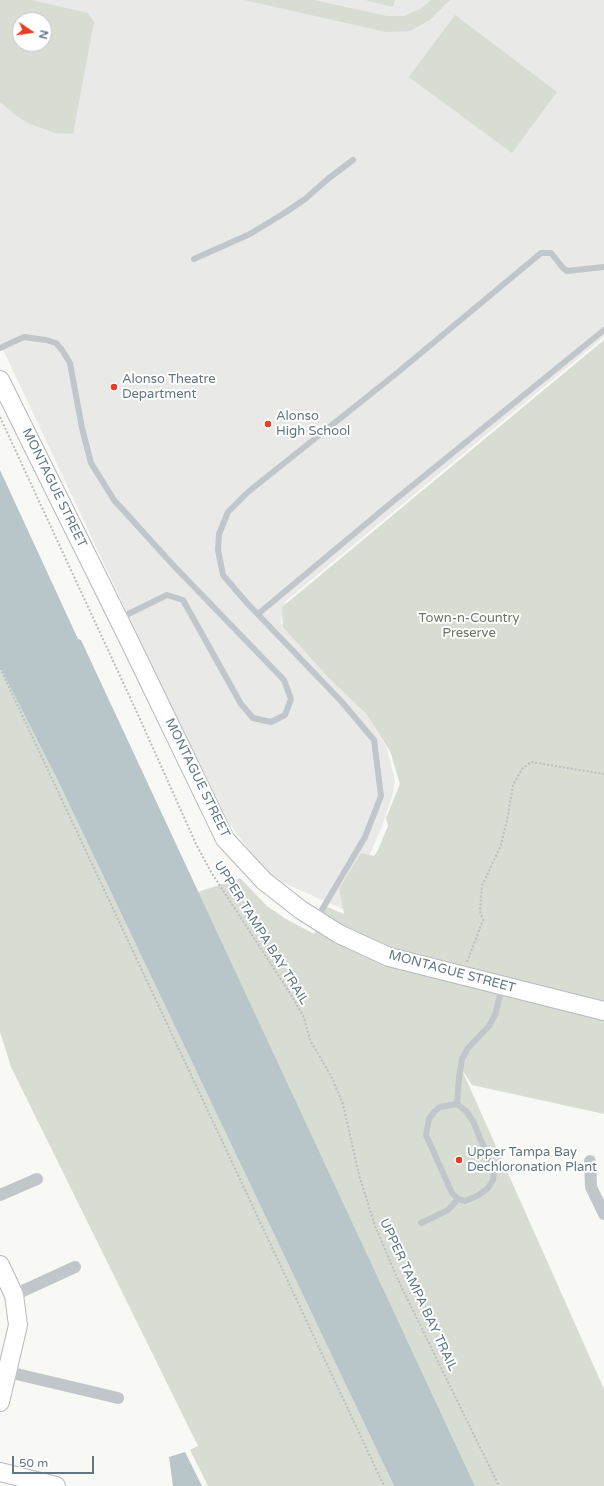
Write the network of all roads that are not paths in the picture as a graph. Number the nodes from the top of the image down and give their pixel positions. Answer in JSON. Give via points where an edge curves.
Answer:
{"nodes":[{"id":1,"x":353,"y":160,"type":"dead end"},
{"id":2,"x":194,"y":259,"type":"dead end"},
{"id":3,"x":604,"y":267,"type":"edge"},
{"id":4,"x":604,"y":330,"type":"edge"},
{"id":5,"x":0,"y":348,"type":"edge"},
{"id":6,"x":0,"y":380,"type":"edge"},
{"id":7,"x":258,"y":614,"type":"junction"},
{"id":8,"x":119,"y":619,"type":"junction"},
{"id":9,"x":316,"y":920,"type":"junction"},
{"id":10,"x":503,"y":986,"type":"junction"},
{"id":11,"x":604,"y":1011,"type":"edge"},
{"id":12,"x":457,"y":1104,"type":"junction"},
{"id":13,"x":590,"y":1161,"type":"dead end"},
{"id":14,"x":37,"y":1179,"type":"dead end"},
{"id":15,"x":0,"y":1195,"type":"edge"},
{"id":16,"x":458,"y":1200,"type":"junction"},
{"id":17,"x":604,"y":1214,"type":"edge"},
{"id":18,"x":421,"y":1223,"type":"dead end"},
{"id":19,"x":0,"y":1265,"type":"edge"},
{"id":20,"x":75,"y":1267,"type":"dead end"},
{"id":21,"x":14,"y":1295,"type":"junction"},
{"id":22,"x":8,"y":1372,"type":"junction"},
{"id":23,"x":118,"y":1398,"type":"dead end"},
{"id":24,"x":0,"y":1402,"type":"edge"},
{"id":25,"x":0,"y":1472,"type":"edge"},
{"id":26,"x":16,"y":1481,"type":"edge"},
{"id":27,"x":56,"y":1486,"type":"edge"}],
"edges":[{"from":1,"to":2,"type":"lane","via":[[286,212],[250,234]]},
{"from":3,"to":7,"type":"lane","via":[[567,271],[551,253],[541,253],[248,492],[228,512],[219,534],[218,550],[223,574]]},
{"from":4,"to":7,"type":"lane"},
{"from":5,"to":8,"type":"lane","via":[[24,337],[56,343],[62,350],[70,362],[91,462],[114,500],[284,680],[291,698],[285,715],[271,722],[253,718],[241,704],[183,600],[166,595]]},
{"from":6,"to":8,"type":"street","name":"MONTAGUE STREET"},
{"from":7,"to":9,"type":"lane","via":[[374,740],[381,796],[365,837]]},
{"from":8,"to":9,"type":"street","name":"MONTAGUE STREET","via":[[225,840],[264,881]]},
{"from":9,"to":10,"type":"street","name":"MONTAGUE STREET","via":[[389,958]]},
{"from":10,"to":11,"type":"street","name":"MONTAGUE STREET"},
{"from":10,"to":12,"type":"lane","via":[[500,1001],[489,1026],[468,1048],[462,1059]]},
{"from":12,"to":16,"type":"lane","via":[[434,1112],[428,1119],[426,1135],[452,1194]]},
{"from":12,"to":16,"type":"lane","via":[[473,1121],[494,1172],[488,1188],[465,1202]]},
{"from":13,"to":17,"type":"street","via":[[591,1187]]},
{"from":14,"to":15,"type":"street"},
{"from":16,"to":18,"type":"lane","via":[[448,1210]]},
{"from":19,"to":21,"type":"street"},
{"from":20,"to":21,"type":"street"},
{"from":21,"to":22,"type":"street","via":[[18,1325]]},
{"from":22,"to":23,"type":"street"},
{"from":22,"to":24,"type":"street"},
{"from":25,"to":26,"type":"street"},
{"from":26,"to":27,"type":"street"}]}
